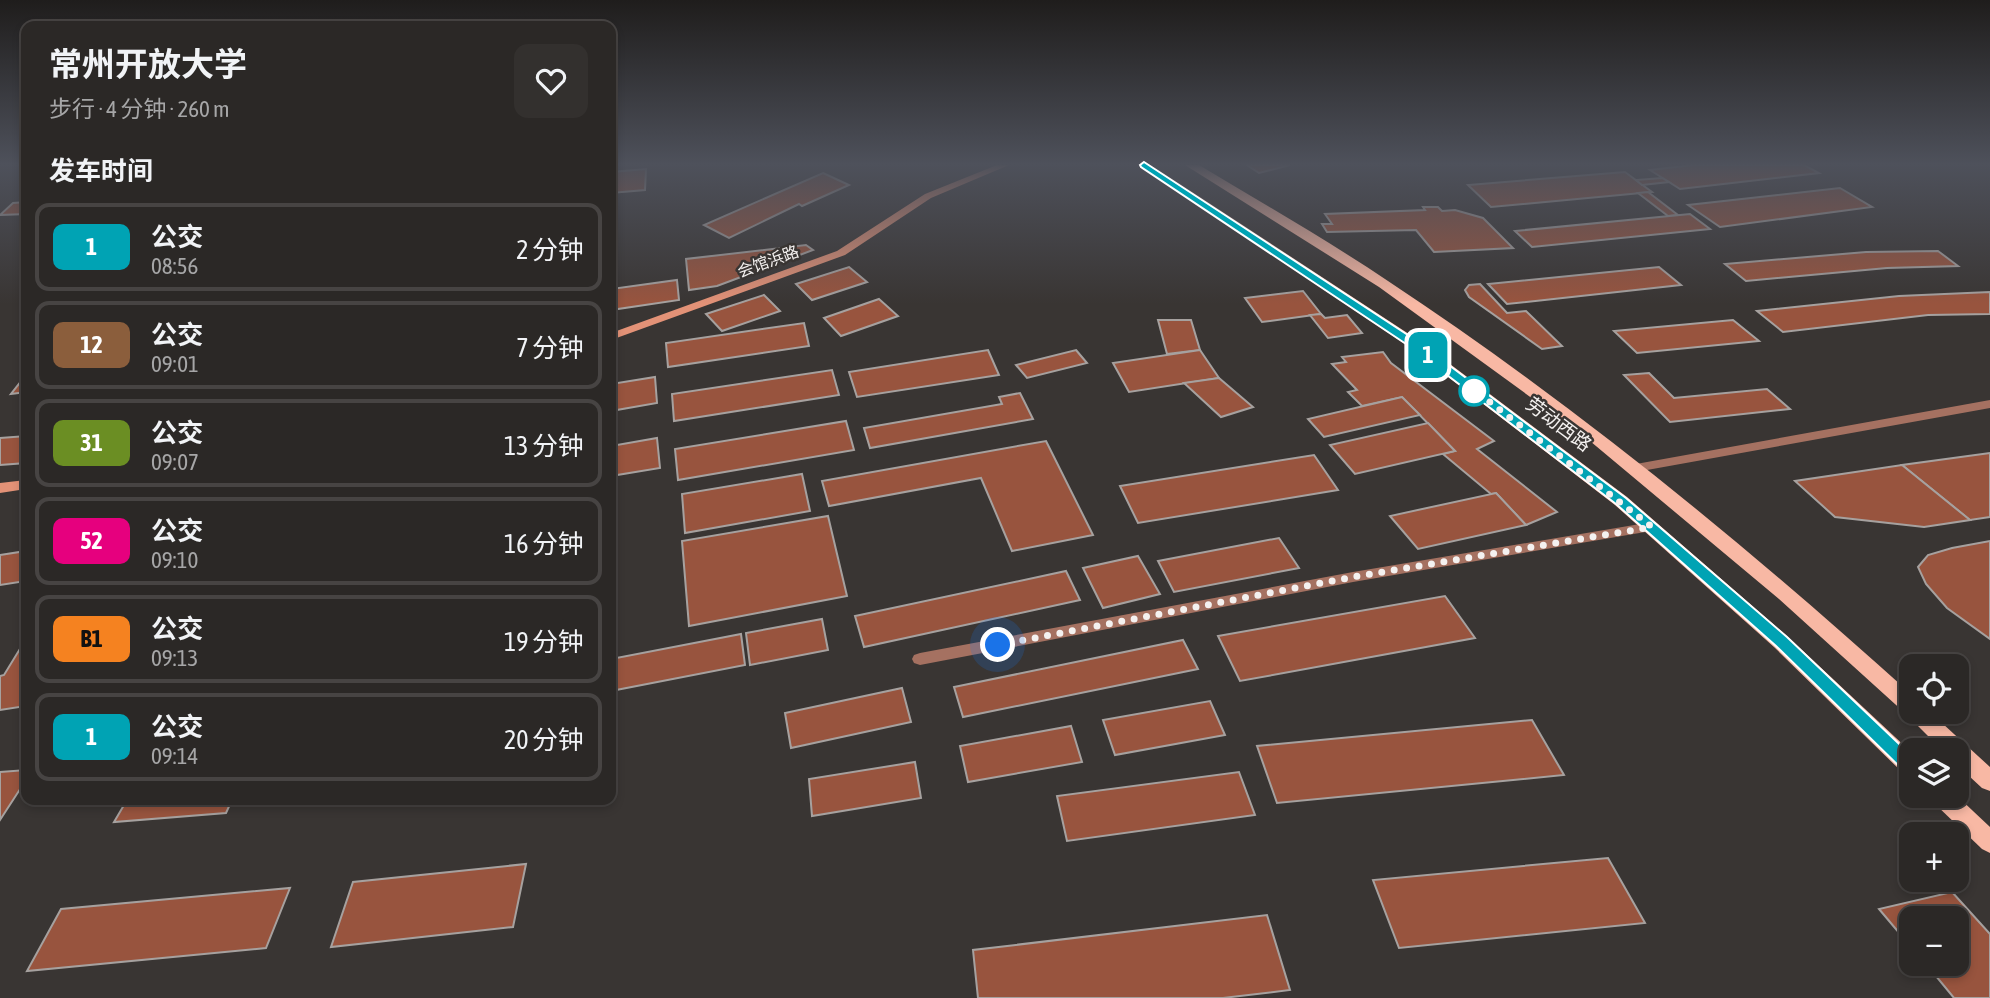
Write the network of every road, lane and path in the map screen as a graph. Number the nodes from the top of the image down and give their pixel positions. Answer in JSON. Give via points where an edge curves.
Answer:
{"nodes":[{"id":1,"x":903,"y":212,"type":"edge"},
{"id":2,"x":1214,"y":212,"type":"edge"},
{"id":3,"x":1267,"y":212,"type":"edge"},
{"id":4,"x":616,"y":335,"type":"edge"},
{"id":5,"x":1990,"y":404,"type":"edge"},
{"id":6,"x":1636,"y":468,"type":"junction"},
{"id":7,"x":21,"y":486,"type":"edge"},
{"id":8,"x":0,"y":488,"type":"edge"},
{"id":9,"x":1652,"y":527,"type":"junction"},
{"id":10,"x":920,"y":659,"type":"dead end"},
{"id":11,"x":1899,"y":696,"type":"edge"},
{"id":12,"x":1929,"y":724,"type":"edge"},
{"id":13,"x":1899,"y":755,"type":"edge"},
{"id":14,"x":1990,"y":781,"type":"edge"},
{"id":15,"x":1955,"y":808,"type":"edge"},
{"id":16,"x":1990,"y":842,"type":"edge"}],
"edges":[{"from":1,"to":4,"type":"street","name":"会馆浜路","via":[[841,253]]},
{"from":2,"to":9,"type":"main road","name":"劳动西路","via":[[1413,343]]},
{"from":3,"to":6,"type":"main road","name":"劳动西路","via":[[1381,282]]},
{"from":5,"to":6,"type":"street"},
{"from":6,"to":11,"type":"main road","name":"劳动西路"},
{"from":7,"to":8,"type":"street"},
{"from":9,"to":10,"type":"street","via":[[1353,577]]},
{"from":9,"to":13,"type":"main road","name":"劳动西路"},
{"from":12,"to":14,"type":"main road"},
{"from":15,"to":16,"type":"main road"}]}
